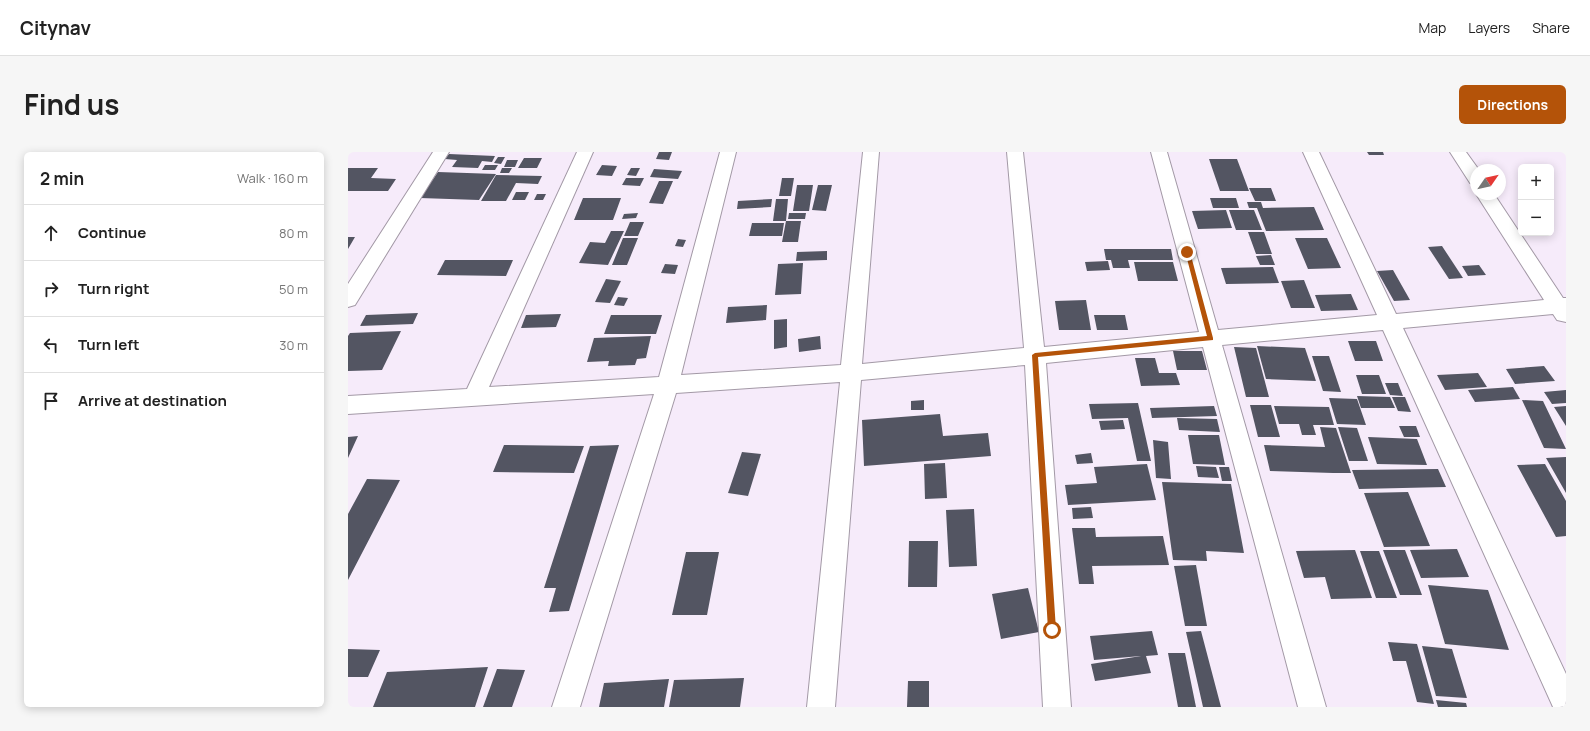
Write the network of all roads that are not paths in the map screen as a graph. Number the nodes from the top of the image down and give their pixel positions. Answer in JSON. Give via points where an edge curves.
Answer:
{"nodes":[{"id":1,"x":441,"y":152,"type":"edge"},
{"id":2,"x":585,"y":152,"type":"edge"},
{"id":3,"x":728,"y":152,"type":"edge"},
{"id":4,"x":871,"y":152,"type":"edge"},
{"id":5,"x":1016,"y":152,"type":"edge"},
{"id":6,"x":1159,"y":152,"type":"edge"},
{"id":7,"x":1311,"y":152,"type":"edge"},
{"id":8,"x":1458,"y":152,"type":"edge"},
{"id":9,"x":1470,"y":170,"type":"edge"},
{"id":10,"x":1490,"y":200,"type":"edge"},
{"id":11,"x":348,"y":300,"type":"edge"},
{"id":12,"x":1563,"y":310,"type":"edge"},
{"id":13,"x":1389,"y":322,"type":"junction"},
{"id":14,"x":1210,"y":338,"type":"junction"},
{"id":15,"x":1035,"y":355,"type":"junction"},
{"id":16,"x":851,"y":372,"type":"junction"},
{"id":17,"x":668,"y":384,"type":"junction"},
{"id":18,"x":474,"y":396,"type":"junction"},
{"id":19,"x":348,"y":405,"type":"edge"},
{"id":20,"x":1566,"y":704,"type":"edge"},
{"id":21,"x":566,"y":707,"type":"edge"},
{"id":22,"x":821,"y":707,"type":"edge"},
{"id":23,"x":1056,"y":707,"type":"edge"},
{"id":24,"x":1312,"y":707,"type":"edge"}],
"edges":[{"from":1,"to":11,"type":"street"},
{"from":2,"to":18,"type":"street"},
{"from":3,"to":17,"type":"street"},
{"from":4,"to":16,"type":"street"},
{"from":5,"to":15,"type":"street"},
{"from":6,"to":14,"type":"street"},
{"from":7,"to":13,"type":"street"},
{"from":8,"to":9,"type":"street"},
{"from":10,"to":12,"type":"street"},
{"from":12,"to":13,"type":"street"},
{"from":13,"to":14,"type":"street"},
{"from":13,"to":20,"type":"street"},
{"from":14,"to":15,"type":"street"},
{"from":14,"to":24,"type":"street"},
{"from":15,"to":16,"type":"street"},
{"from":15,"to":23,"type":"street"},
{"from":16,"to":17,"type":"street"},
{"from":16,"to":22,"type":"street"},
{"from":17,"to":18,"type":"street"},
{"from":17,"to":21,"type":"street"},
{"from":18,"to":19,"type":"street"}]}
